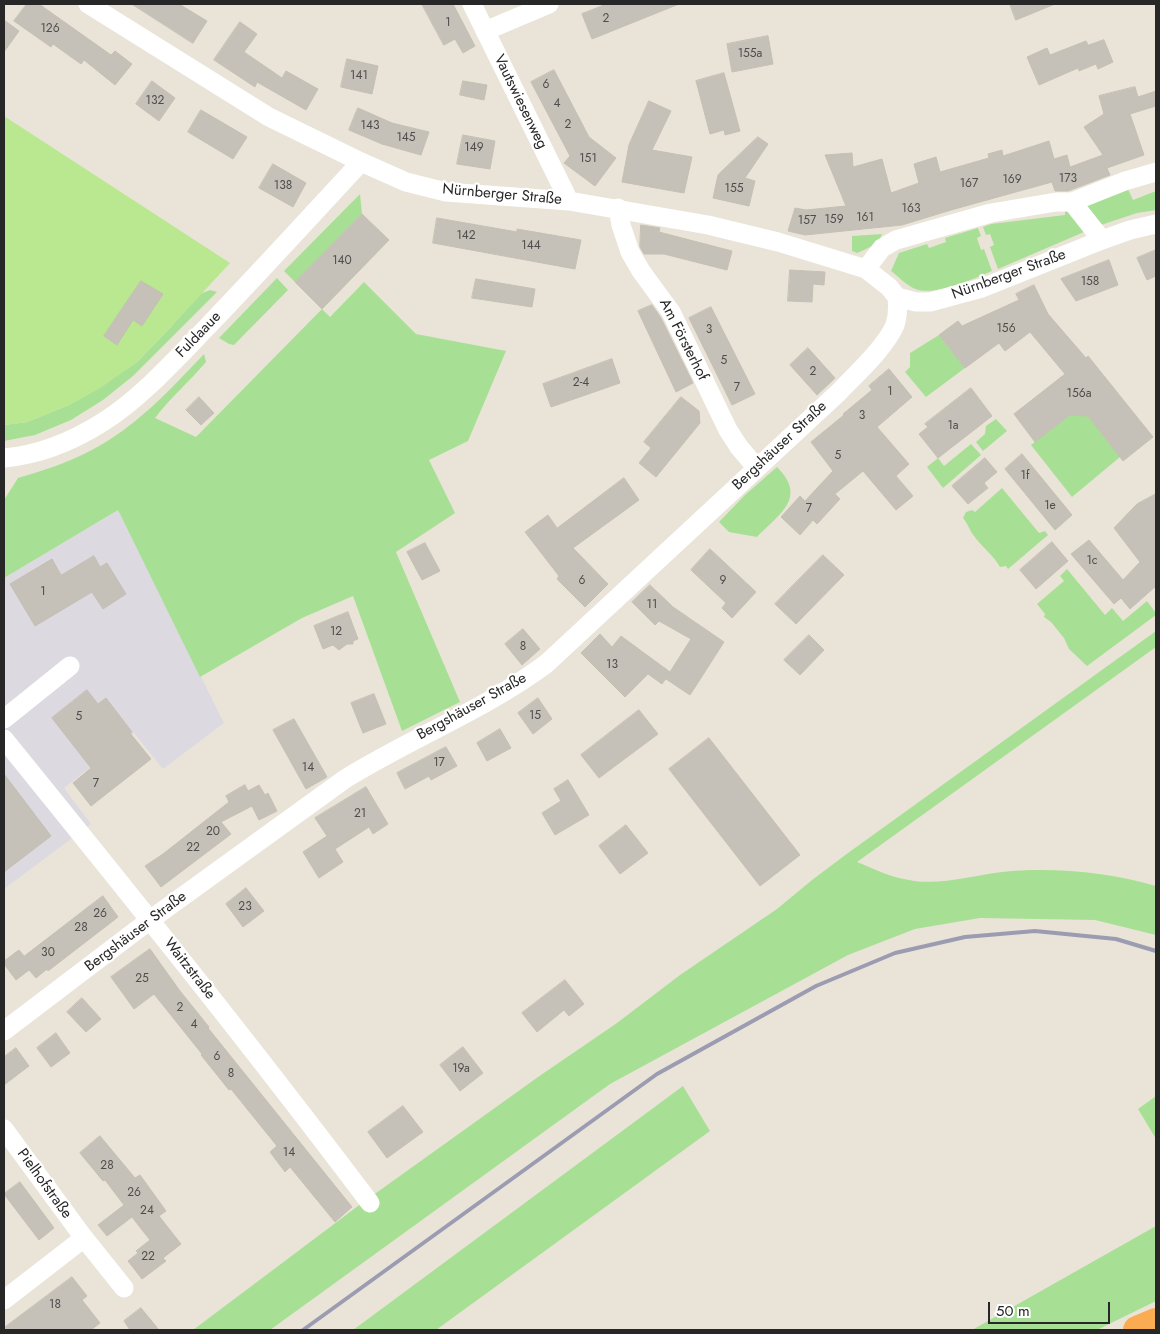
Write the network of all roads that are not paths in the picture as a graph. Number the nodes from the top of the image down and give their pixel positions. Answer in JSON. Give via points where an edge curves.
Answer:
{"nodes":[{"id":1,"x":88,"y":4,"type":"edge"},
{"id":2,"x":472,"y":4,"type":"edge"},
{"id":3,"x":548,"y":4,"type":"edge"},
{"id":4,"x":485,"y":31,"type":"junction"},
{"id":5,"x":361,"y":162,"type":"junction"},
{"id":6,"x":1156,"y":172,"type":"edge"},
{"id":7,"x":569,"y":201,"type":"junction"},
{"id":8,"x":1072,"y":202,"type":"junction"},
{"id":9,"x":618,"y":208,"type":"junction"},
{"id":10,"x":1156,"y":224,"type":"edge"},
{"id":11,"x":1102,"y":240,"type":"junction"},
{"id":12,"x":866,"y":269,"type":"junction"},
{"id":13,"x":897,"y":298,"type":"junction"},
{"id":14,"x":4,"y":458,"type":"edge"},
{"id":15,"x":756,"y":467,"type":"junction"},
{"id":16,"x":70,"y":666,"type":"dead end"},
{"id":17,"x":4,"y":719,"type":"edge"},
{"id":18,"x":4,"y":739,"type":"edge"},
{"id":19,"x":150,"y":920,"type":"junction"},
{"id":20,"x":4,"y":1031,"type":"edge"},
{"id":21,"x":4,"y":1129,"type":"edge"},
{"id":22,"x":370,"y":1203,"type":"dead end"},
{"id":23,"x":84,"y":1238,"type":"junction"},
{"id":24,"x":124,"y":1288,"type":"dead end"},
{"id":25,"x":4,"y":1300,"type":"edge"},
{"id":26,"x":1156,"y":1322,"type":"edge"},
{"id":27,"x":1137,"y":1330,"type":"edge"}],
"edges":[{"from":1,"to":5,"type":"street","name":"Nürnberger Straße","via":[[268,117]]},
{"from":2,"to":4,"type":"street","name":"Vautswiesenweg"},
{"from":3,"to":4,"type":"street"},
{"from":4,"to":7,"type":"street","name":"Vautswiesenweg"},
{"from":5,"to":7,"type":"street","name":"Nürnberger Straße","via":[[406,182],[446,192]]},
{"from":5,"to":14,"type":"street","name":"Fuldaaue","via":[[267,265],[138,395],[80,436],[44,450]]},
{"from":6,"to":8,"type":"street"},
{"from":7,"to":9,"type":"street","name":"Nürnberger Straße"},
{"from":8,"to":11,"type":"street"},
{"from":8,"to":12,"type":"street","via":[[991,213],[896,240],[882,248]]},
{"from":9,"to":12,"type":"street","name":"Nürnberger Straße","via":[[743,233]]},
{"from":9,"to":15,"type":"street","name":"Am Försterhof","via":[[630,252],[671,312],[728,430]]},
{"from":10,"to":11,"type":"street","name":"Nürnberger Straße"},
{"from":11,"to":13,"type":"street","name":"Nürnberger Straße","via":[[957,296],[923,302]]},
{"from":12,"to":13,"type":"street","name":"Nürnberger Straße","via":[[889,287]]},
{"from":13,"to":15,"type":"street","name":"Bergshäuser Straße","via":[[895,324],[888,336],[839,392]]},
{"from":15,"to":19,"type":"street","name":"Bergshäuser Straße","via":[[546,664],[520,683],[345,779]]},
{"from":16,"to":17,"type":"street"},
{"from":18,"to":19,"type":"street","name":"Waitzstraße"},
{"from":19,"to":20,"type":"street","name":"Bergshäuser Straße"},
{"from":19,"to":22,"type":"street","name":"Waitzstraße"},
{"from":21,"to":23,"type":"street","name":"Pielhofstraße"},
{"from":23,"to":24,"type":"street","name":"Pielhofstraße"},
{"from":23,"to":25,"type":"street"},
{"from":26,"to":27,"type":"highway"}]}
